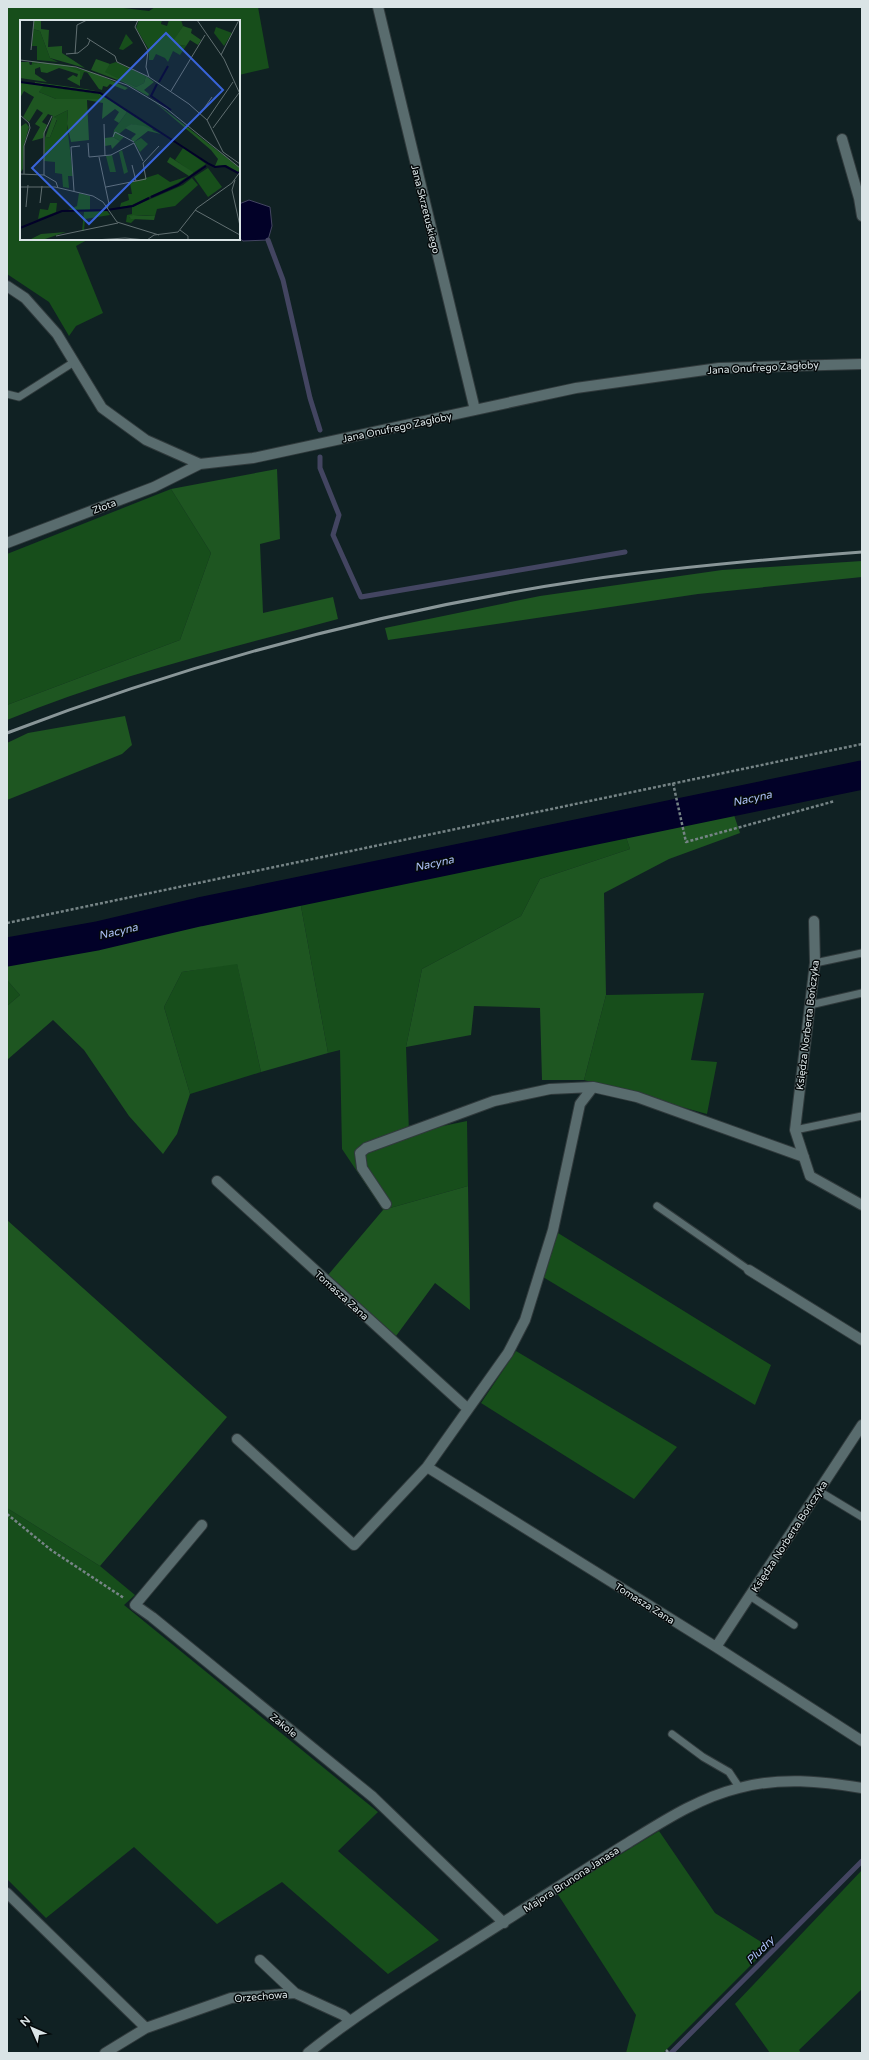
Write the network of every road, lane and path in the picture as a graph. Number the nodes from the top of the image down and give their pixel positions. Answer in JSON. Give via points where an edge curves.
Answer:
{"nodes":[{"id":1,"x":378,"y":7,"type":"edge"},
{"id":2,"x":842,"y":139,"type":"dead end"},
{"id":3,"x":862,"y":216,"type":"edge"},
{"id":4,"x":7,"y":286,"type":"edge"},
{"id":5,"x":74,"y":362,"type":"junction"},
{"id":6,"x":862,"y":364,"type":"edge"},
{"id":7,"x":7,"y":394,"type":"edge"},
{"id":8,"x":475,"y":410,"type":"junction"},
{"id":9,"x":200,"y":464,"type":"junction"},
{"id":10,"x":7,"y":543,"type":"edge"},
{"id":11,"x":862,"y":744,"type":"edge"},
{"id":12,"x":673,"y":783,"type":"junction"},
{"id":13,"x":835,"y":802,"type":"dead end"},
{"id":14,"x":814,"y":921,"type":"dead end"},
{"id":15,"x":7,"y":922,"type":"edge"},
{"id":16,"x":862,"y":953,"type":"edge"},
{"id":17,"x":815,"y":963,"type":"junction"},
{"id":18,"x":862,"y":993,"type":"edge"},
{"id":19,"x":810,"y":1004,"type":"junction"},
{"id":20,"x":593,"y":1087,"type":"junction"},
{"id":21,"x":862,"y":1116,"type":"edge"},
{"id":22,"x":795,"y":1130,"type":"junction"},
{"id":23,"x":804,"y":1158,"type":"junction"},
{"id":24,"x":216,"y":1181,"type":"dead end"},
{"id":25,"x":386,"y":1204,"type":"dead end"},
{"id":26,"x":862,"y":1205,"type":"edge"},
{"id":27,"x":657,"y":1206,"type":"dead end"},
{"id":28,"x":749,"y":1270,"type":"joint"},
{"id":29,"x":862,"y":1340,"type":"edge"},
{"id":30,"x":468,"y":1409,"type":"junction"},
{"id":31,"x":862,"y":1425,"type":"edge"},
{"id":32,"x":237,"y":1439,"type":"dead end"},
{"id":33,"x":427,"y":1467,"type":"junction"},
{"id":34,"x":819,"y":1491,"type":"junction"},
{"id":35,"x":7,"y":1514,"type":"edge"},
{"id":36,"x":862,"y":1517,"type":"edge"},
{"id":37,"x":202,"y":1525,"type":"dead end"},
{"id":38,"x":750,"y":1596,"type":"junction"},
{"id":39,"x":135,"y":1605,"type":"junction"},
{"id":40,"x":794,"y":1625,"type":"dead end"},
{"id":41,"x":716,"y":1647,"type":"junction"},
{"id":42,"x":672,"y":1734,"type":"dead end"},
{"id":43,"x":862,"y":1741,"type":"edge"},
{"id":44,"x":739,"y":1788,"type":"junction"},
{"id":45,"x":862,"y":1788,"type":"edge"},
{"id":46,"x":7,"y":1893,"type":"edge"},
{"id":47,"x":504,"y":1923,"type":"junction"},
{"id":48,"x":260,"y":1960,"type":"dead end"},
{"id":49,"x":295,"y":1993,"type":"junction"},
{"id":50,"x":350,"y":2021,"type":"junction"},
{"id":51,"x":146,"y":2028,"type":"junction"},
{"id":52,"x":666,"y":2050,"type":"dead end"},
{"id":53,"x":105,"y":2053,"type":"edge"},
{"id":54,"x":308,"y":2053,"type":"edge"},
{"id":55,"x":669,"y":2053,"type":"edge"}],
"edges":[{"from":1,"to":8,"type":"street","name":"Jana Skrzetuskiego"},
{"from":2,"to":3,"type":"street"},
{"from":4,"to":5,"type":"street","via":[[25,298],[57,334]]},
{"from":5,"to":7,"type":"lane","via":[[19,397]]},
{"from":5,"to":9,"type":"street","via":[[102,408],[146,440]]},
{"from":6,"to":8,"type":"street","name":"Jana Onufrego Zagłoby","via":[[719,368],[576,388]]},
{"from":8,"to":9,"type":"street","name":"Jana Onufrego Zagłoby","via":[[253,458]]},
{"from":9,"to":10,"type":"street","name":"Złota","via":[[154,487]]},
{"from":11,"to":12,"type":"path"},
{"from":12,"to":13,"type":"path","via":[[686,842]]},
{"from":12,"to":15,"type":"path"},
{"from":14,"to":17,"type":"street","name":"Księdza Norberta Bończyka"},
{"from":16,"to":17,"type":"lane"},
{"from":17,"to":19,"type":"street","name":"Księdza Norberta Bończyka"},
{"from":18,"to":19,"type":"lane"},
{"from":19,"to":22,"type":"street","name":"Księdza Norberta Bończyka"},
{"from":20,"to":23,"type":"street","via":[[637,1097]]},
{"from":20,"to":25,"type":"street","via":[[550,1089],[494,1101],[366,1148],[360,1154],[362,1168]]},
{"from":20,"to":30,"type":"street","via":[[580,1104],[553,1230],[525,1320],[508,1353]]},
{"from":21,"to":22,"type":"lane"},
{"from":22,"to":23,"type":"street","name":"Księdza Norberta Bończyka"},
{"from":23,"to":26,"type":"street","name":"Księdza Norberta Bończyka","via":[[810,1176]]},
{"from":24,"to":30,"type":"street","name":"Tomasza Zana"},
{"from":27,"to":28,"type":"lane"},
{"from":28,"to":29,"type":"street"},
{"from":30,"to":33,"type":"street"},
{"from":31,"to":34,"type":"street","name":"Księdza Norberta Bończyka"},
{"from":32,"to":33,"type":"street","via":[[354,1545]]},
{"from":33,"to":41,"type":"street","name":"Tomasza Zana"},
{"from":34,"to":36,"type":"lane"},
{"from":34,"to":38,"type":"street","name":"Księdza Norberta Bończyka"},
{"from":35,"to":39,"type":"path","via":[[51,1550]]},
{"from":37,"to":39,"type":"street"},
{"from":38,"to":40,"type":"lane"},
{"from":38,"to":41,"type":"street","name":"Księdza Norberta Bończyka"},
{"from":39,"to":47,"type":"street","name":"Zakole","via":[[373,1797]]},
{"from":41,"to":43,"type":"street","name":"Tomasza Zana"},
{"from":42,"to":44,"type":"lane","via":[[703,1757],[727,1770]]},
{"from":44,"to":45,"type":"street","name":"Majora Brunona Janasa","via":[[768,1782],[796,1781],[828,1782]]},
{"from":44,"to":47,"type":"street","name":"Majora Brunona Janasa","via":[[715,1795],[670,1817]]},
{"from":46,"to":51,"type":"street"},
{"from":47,"to":50,"type":"street","name":"Majora Brunona Janasa"},
{"from":48,"to":49,"type":"street"},
{"from":49,"to":50,"type":"street","name":"Orzechowa","via":[[343,2015]]},
{"from":49,"to":51,"type":"street","name":"Orzechowa","via":[[231,1998]]},
{"from":50,"to":54,"type":"street","name":"Majora Brunona Janasa"},
{"from":51,"to":53,"type":"street","name":"Orzechowa"},
{"from":52,"to":55,"type":"path"}]}
